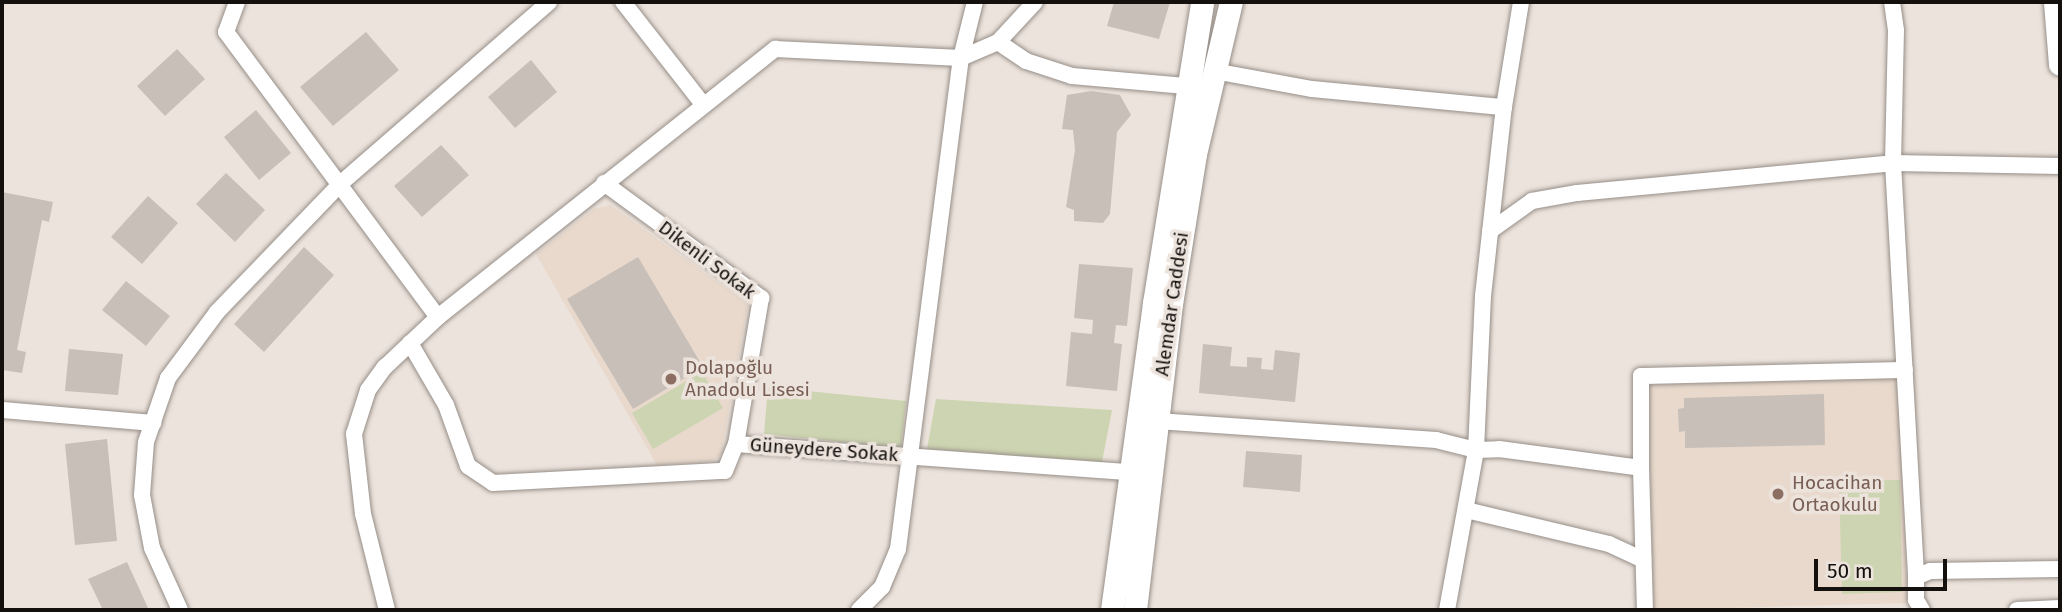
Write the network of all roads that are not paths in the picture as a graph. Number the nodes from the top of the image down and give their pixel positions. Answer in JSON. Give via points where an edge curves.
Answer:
{"nodes":[{"id":1,"x":237,"y":2,"type":"edge"},
{"id":2,"x":549,"y":2,"type":"edge"},
{"id":3,"x":623,"y":2,"type":"edge"},
{"id":4,"x":975,"y":2,"type":"edge"},
{"id":5,"x":1035,"y":2,"type":"edge"},
{"id":6,"x":1202,"y":2,"type":"edge"},
{"id":7,"x":1231,"y":2,"type":"edge"},
{"id":8,"x":1521,"y":2,"type":"edge"},
{"id":9,"x":1892,"y":2,"type":"edge"},
{"id":10,"x":2055,"y":2,"type":"edge"},
{"id":11,"x":998,"y":41,"type":"junction"},
{"id":12,"x":961,"y":58,"type":"junction"},
{"id":13,"x":2060,"y":64,"type":"edge"},
{"id":14,"x":1214,"y":71,"type":"junction"},
{"id":15,"x":1186,"y":86,"type":"junction"},
{"id":16,"x":702,"y":103,"type":"junction"},
{"id":17,"x":1504,"y":107,"type":"junction"},
{"id":18,"x":1893,"y":163,"type":"junction"},
{"id":19,"x":2060,"y":166,"type":"edge"},
{"id":20,"x":604,"y":183,"type":"junction"},
{"id":21,"x":341,"y":184,"type":"junction"},
{"id":22,"x":1490,"y":231,"type":"junction"},
{"id":23,"x":439,"y":317,"type":"junction"},
{"id":24,"x":410,"y":343,"type":"junction"},
{"id":25,"x":1905,"y":370,"type":"junction"},
{"id":26,"x":2,"y":410,"type":"edge"},
{"id":27,"x":1157,"y":421,"type":"junction"},
{"id":28,"x":153,"y":423,"type":"junction"},
{"id":29,"x":736,"y":444,"type":"junction"},
{"id":30,"x":1476,"y":450,"type":"junction"},
{"id":31,"x":912,"y":456,"type":"junction"},
{"id":32,"x":1641,"y":468,"type":"junction"},
{"id":33,"x":1130,"y":471,"type":"junction"},
{"id":34,"x":1466,"y":510,"type":"junction"},
{"id":35,"x":1644,"y":560,"type":"junction"},
{"id":36,"x":2060,"y":569,"type":"edge"},
{"id":37,"x":1916,"y":577,"type":"junction"},
{"id":38,"x":2060,"y":608,"type":"edge"},
{"id":39,"x":180,"y":610,"type":"edge"},
{"id":40,"x":387,"y":610,"type":"edge"},
{"id":41,"x":859,"y":610,"type":"edge"},
{"id":42,"x":1112,"y":610,"type":"edge"},
{"id":43,"x":1135,"y":610,"type":"edge"},
{"id":44,"x":1447,"y":610,"type":"edge"},
{"id":45,"x":1645,"y":610,"type":"edge"},
{"id":46,"x":1922,"y":610,"type":"edge"},
{"id":47,"x":2017,"y":610,"type":"edge"}],
"edges":[{"from":1,"to":21,"type":"street","via":[[226,32]]},
{"from":2,"to":21,"type":"street"},
{"from":3,"to":16,"type":"street"},
{"from":4,"to":12,"type":"street"},
{"from":5,"to":11,"type":"street"},
{"from":6,"to":15,"type":"main road","name":"Alemdar Caddesi"},
{"from":7,"to":14,"type":"main road","name":"Alemdar Caddesi"},
{"from":8,"to":17,"type":"street"},
{"from":9,"to":18,"type":"street","via":[[1896,30]]},
{"from":10,"to":13,"type":"main road"},
{"from":11,"to":12,"type":"street"},
{"from":11,"to":15,"type":"street","via":[[1026,61],[1072,76]]},
{"from":12,"to":16,"type":"street","via":[[775,49]]},
{"from":12,"to":31,"type":"street"},
{"from":14,"to":17,"type":"street","via":[[1312,89]]},
{"from":14,"to":27,"type":"main road","name":"Alemdar Caddesi","via":[[1193,167]]},
{"from":15,"to":33,"type":"main road","name":"Alemdar Caddesi"},
{"from":16,"to":20,"type":"street"},
{"from":17,"to":22,"type":"street"},
{"from":18,"to":19,"type":"street"},
{"from":18,"to":22,"type":"street","via":[[1577,193],[1532,201]]},
{"from":18,"to":25,"type":"street"},
{"from":20,"to":23,"type":"street"},
{"from":20,"to":29,"type":"street","name":"Dikenli Sokak","via":[[761,298]]},
{"from":21,"to":23,"type":"street"},
{"from":21,"to":28,"type":"street","via":[[217,312],[168,378]]},
{"from":22,"to":30,"type":"street"},
{"from":23,"to":24,"type":"street"},
{"from":24,"to":29,"type":"street","name":"Güneydere Sokak","via":[[446,405],[468,466],[493,483],[725,471]]},
{"from":24,"to":40,"type":"street","via":[[368,390],[354,434],[363,514]]},
{"from":25,"to":32,"type":"street","via":[[1641,376]]},
{"from":25,"to":37,"type":"street"},
{"from":26,"to":28,"type":"street"},
{"from":27,"to":30,"type":"street","via":[[1374,434],[1436,440]]},
{"from":27,"to":43,"type":"main road","name":"Alemdar Caddesi"},
{"from":28,"to":39,"type":"street","via":[[142,495],[152,548]]},
{"from":29,"to":31,"type":"street","name":"Güneydere Sokak"},
{"from":30,"to":32,"type":"street"},
{"from":30,"to":34,"type":"street"},
{"from":31,"to":33,"type":"street","name":"Güneydere Sokak"},
{"from":31,"to":41,"type":"street","via":[[898,549],[882,587]]},
{"from":32,"to":35,"type":"street"},
{"from":33,"to":42,"type":"main road","name":"Alemdar Caddesi"},
{"from":34,"to":35,"type":"street","via":[[1609,544]]},
{"from":34,"to":44,"type":"street"},
{"from":35,"to":45,"type":"street"},
{"from":36,"to":37,"type":"street","via":[[1930,571]]},
{"from":37,"to":46,"type":"street","via":[[1916,600]]},
{"from":38,"to":47,"type":"street"}]}
